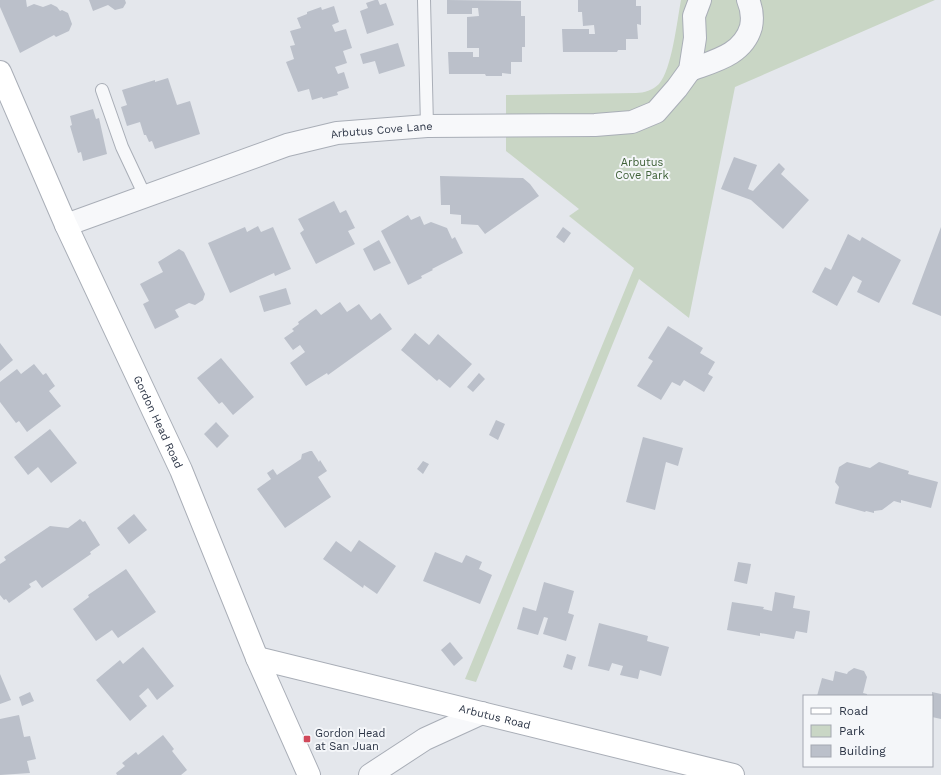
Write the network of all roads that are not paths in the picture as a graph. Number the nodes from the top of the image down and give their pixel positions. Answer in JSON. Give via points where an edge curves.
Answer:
{"nodes":[{"id":1,"x":424,"y":0,"type":"edge"},
{"id":2,"x":700,"y":0,"type":"edge"},
{"id":3,"x":748,"y":0,"type":"edge"},
{"id":4,"x":690,"y":70,"type":"junction"},
{"id":5,"x":0,"y":72,"type":"edge"},
{"id":6,"x":102,"y":90,"type":"dead end"},
{"id":7,"x":426,"y":126,"type":"junction"},
{"id":8,"x":145,"y":196,"type":"junction"},
{"id":9,"x":66,"y":225,"type":"junction"},
{"id":10,"x":257,"y":658,"type":"junction"},
{"id":11,"x":482,"y":713,"type":"junction"},
{"id":12,"x":309,"y":775,"type":"edge"},
{"id":13,"x":370,"y":775,"type":"edge"},
{"id":14,"x":732,"y":775,"type":"edge"}],
"edges":[{"from":1,"to":7,"type":"lane"},
{"from":2,"to":4,"type":"street","name":"Arbutus Cove Lane","via":[[694,16],[695,38]]},
{"from":3,"to":4,"type":"street","via":[[753,17],[749,34],[738,48],[724,58]]},
{"from":4,"to":7,"type":"street","name":"Arbutus Cove Lane","via":[[656,112],[632,122],[595,125]]},
{"from":5,"to":9,"type":"main road","name":"Gordon Head Road"},
{"from":6,"to":8,"type":"lane","via":[[122,147]]},
{"from":7,"to":8,"type":"street","name":"Arbutus Cove Lane","via":[[337,133],[286,145]]},
{"from":8,"to":9,"type":"street","name":"Arbutus Cove Lane"},
{"from":9,"to":10,"type":"main road","name":"Gordon Head Road","via":[[181,470]]},
{"from":10,"to":11,"type":"main road","name":"Arbutus Road"},
{"from":10,"to":12,"type":"main road","name":"Gordon Head Road"},
{"from":11,"to":13,"type":"street","via":[[425,739]]},
{"from":11,"to":14,"type":"main road","name":"Arbutus Road"}]}
